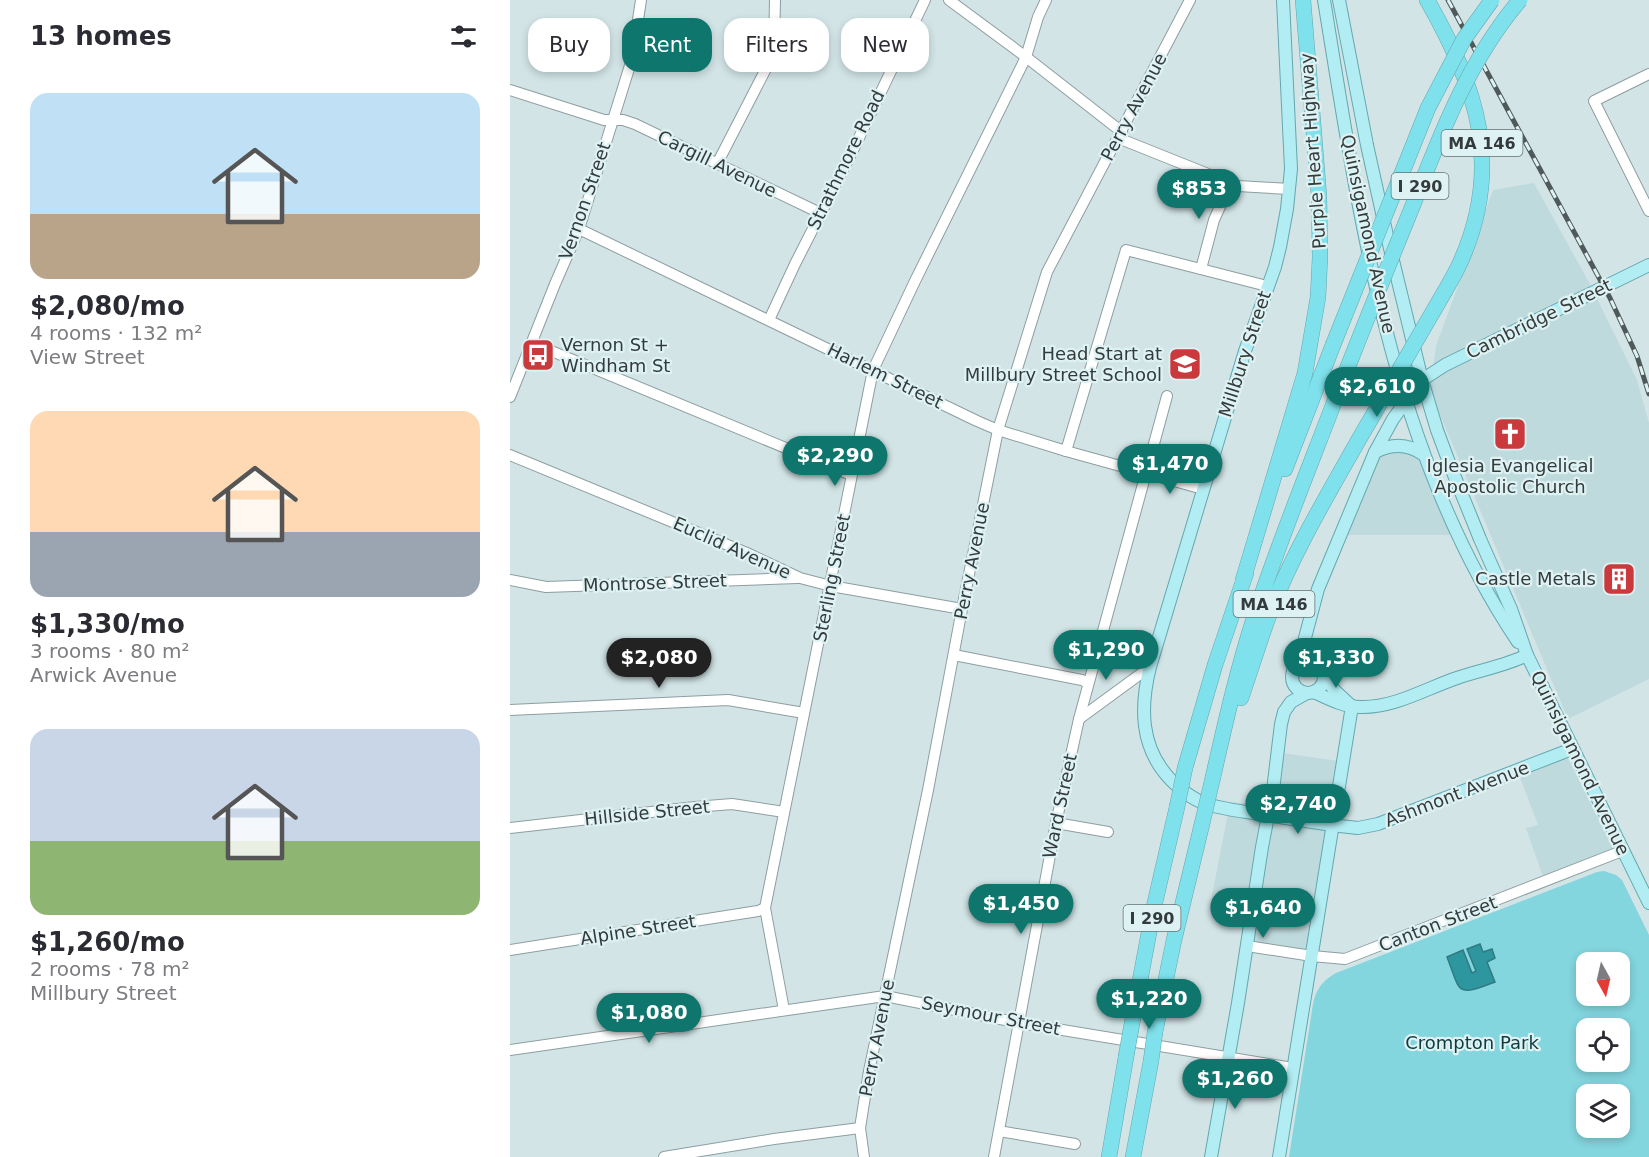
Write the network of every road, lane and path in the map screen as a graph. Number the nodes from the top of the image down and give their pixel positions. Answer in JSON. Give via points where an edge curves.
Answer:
{"nodes":[{"id":1,"x":641,"y":0,"type":"edge"},
{"id":2,"x":775,"y":0,"type":"edge"},
{"id":3,"x":925,"y":0,"type":"edge"},
{"id":4,"x":948,"y":0,"type":"edge"},
{"id":5,"x":1046,"y":0,"type":"edge"},
{"id":6,"x":1190,"y":0,"type":"edge"},
{"id":7,"x":1283,"y":0,"type":"edge"},
{"id":8,"x":1303,"y":0,"type":"edge"},
{"id":9,"x":1324,"y":0,"type":"edge"},
{"id":10,"x":1340,"y":0,"type":"edge"},
{"id":11,"x":1428,"y":0,"type":"edge"},
{"id":12,"x":1492,"y":0,"type":"edge"},
{"id":13,"x":1520,"y":0,"type":"edge"},
{"id":14,"x":1026,"y":57,"type":"junction"},
{"id":15,"x":1649,"y":74,"type":"edge"},
{"id":16,"x":510,"y":90,"type":"edge"},
{"id":17,"x":613,"y":120,"type":"junction"},
{"id":18,"x":1120,"y":135,"type":"junction"},
{"id":19,"x":717,"y":164,"type":"junction"},
{"id":20,"x":1230,"y":184,"type":"junction"},
{"id":21,"x":1289,"y":189,"type":"junction"},
{"id":22,"x":1649,"y":211,"type":"edge"},
{"id":23,"x":820,"y":213,"type":"junction"},
{"id":24,"x":579,"y":229,"type":"junction"},
{"id":25,"x":1649,"y":265,"type":"edge"},
{"id":26,"x":1201,"y":269,"type":"junction"},
{"id":27,"x":1267,"y":286,"type":"junction"},
{"id":28,"x":769,"y":320,"type":"junction"},
{"id":29,"x":532,"y":343,"type":"junction"},
{"id":30,"x":873,"y":370,"type":"junction"},
{"id":31,"x":1422,"y":380,"type":"junction"},
{"id":32,"x":511,"y":391,"type":"edge"},
{"id":33,"x":1167,"y":396,"type":"dead end"},
{"id":34,"x":1406,"y":400,"type":"junction"},
{"id":35,"x":999,"y":430,"type":"junction"},
{"id":36,"x":1066,"y":451,"type":"junction"},
{"id":37,"x":1375,"y":452,"type":"junction"},
{"id":38,"x":510,"y":455,"type":"edge"},
{"id":39,"x":1424,"y":455,"type":"junction"},
{"id":40,"x":1146,"y":473,"type":"junction"},
{"id":41,"x":851,"y":475,"type":"junction"},
{"id":42,"x":1203,"y":489,"type":"junction"},
{"id":43,"x":800,"y":578,"type":"junction"},
{"id":44,"x":510,"y":580,"type":"edge"},
{"id":45,"x":1243,"y":580,"type":"junction"},
{"id":46,"x":831,"y":586,"type":"junction"},
{"id":47,"x":962,"y":609,"type":"junction"},
{"id":48,"x":1308,"y":624,"type":"junction"},
{"id":49,"x":954,"y":655,"type":"junction"},
{"id":50,"x":1527,"y":655,"type":"junction"},
{"id":51,"x":1315,"y":662,"type":"junction"},
{"id":52,"x":1298,"y":664,"type":"junction"},
{"id":53,"x":1150,"y":667,"type":"junction"},
{"id":54,"x":1324,"y":676,"type":"junction"},
{"id":55,"x":1088,"y":683,"type":"junction"},
{"id":56,"x":1310,"y":692,"type":"junction"},
{"id":57,"x":1352,"y":706,"type":"junction"},
{"id":58,"x":510,"y":710,"type":"edge"},
{"id":59,"x":804,"y":713,"type":"junction"},
{"id":60,"x":1079,"y":719,"type":"junction"},
{"id":61,"x":1572,"y":749,"type":"junction"},
{"id":62,"x":1213,"y":777,"type":"junction"},
{"id":63,"x":784,"y":812,"type":"junction"},
{"id":64,"x":1268,"y":815,"type":"junction"},
{"id":65,"x":1056,"y":823,"type":"junction"},
{"id":66,"x":1333,"y":825,"type":"junction"},
{"id":67,"x":510,"y":828,"type":"edge"},
{"id":68,"x":1108,"y":832,"type":"dead end"},
{"id":69,"x":1622,"y":851,"type":"junction"},
{"id":70,"x":1649,"y":903,"type":"edge"},
{"id":71,"x":765,"y":908,"type":"junction"},
{"id":72,"x":1247,"y":946,"type":"junction"},
{"id":73,"x":510,"y":950,"type":"edge"},
{"id":74,"x":1312,"y":956,"type":"junction"},
{"id":75,"x":885,"y":996,"type":"junction"},
{"id":76,"x":784,"y":1010,"type":"junction"},
{"id":77,"x":1020,"y":1023,"type":"junction"},
{"id":78,"x":510,"y":1050,"type":"edge"},
{"id":79,"x":1229,"y":1058,"type":"junction"},
{"id":80,"x":1293,"y":1068,"type":"junction"},
{"id":81,"x":860,"y":1128,"type":"junction"},
{"id":82,"x":999,"y":1131,"type":"junction"},
{"id":83,"x":1075,"y":1144,"type":"dead end"},
{"id":84,"x":664,"y":1157,"type":"edge"},
{"id":85,"x":864,"y":1157,"type":"edge"},
{"id":86,"x":994,"y":1157,"type":"edge"},
{"id":87,"x":1109,"y":1157,"type":"edge"},
{"id":88,"x":1134,"y":1157,"type":"edge"},
{"id":89,"x":1211,"y":1157,"type":"edge"},
{"id":90,"x":1279,"y":1157,"type":"edge"}],
"edges":[{"from":1,"to":17,"type":"street","name":"Vernon Street","via":[[632,58]]},
{"from":2,"to":19,"type":"street","via":[[771,59]]},
{"from":3,"to":23,"type":"street","name":"Strathmore Road"},
{"from":4,"to":14,"type":"street"},
{"from":5,"to":14,"type":"street","name":"Sterling Street"},
{"from":6,"to":18,"type":"street","name":"Perry Avenue"},
{"from":7,"to":21,"type":"main road","name":"Millbury Street"},
{"from":8,"to":45,"type":"highway","name":"Purple Heart Highway","number":"MA 146","via":[[1319,196],[1318,297],[1302,383]]},
{"from":9,"to":34,"type":"main road","name":"Quinsigamond Avenue","via":[[1370,262]]},
{"from":10,"to":31,"type":"main road","name":"Quinsigamond Avenue","via":[[1385,230]]},
{"from":11,"to":62,"type":"highway","number":"MA 146","bridge":true,"via":[[1462,67],[1481,138],[1479,204],[1471,234],[1445,291],[1308,531],[1271,610]]},
{"from":12,"to":45,"type":"highway","number":"I 290","bridge":true,"via":[[1464,39],[1428,108]]},
{"from":13,"to":62,"type":"highway","number":"I 290","bridge":true,"via":[[1476,64],[1451,110],[1342,382],[1254,619]]},
{"from":14,"to":18,"type":"street"},
{"from":14,"to":30,"type":"street","name":"Sterling Street"},
{"from":15,"to":22,"type":"street","via":[[1594,101]]},
{"from":16,"to":17,"type":"street","name":"Cargill Avenue"},
{"from":17,"to":19,"type":"street","name":"Cargill Avenue","via":[[635,124]]},
{"from":17,"to":24,"type":"street","name":"Vernon Street"},
{"from":18,"to":20,"type":"street"},
{"from":18,"to":35,"type":"street","name":"Perry Avenue","via":[[1047,272]]},
{"from":19,"to":23,"type":"street","name":"Cargill Avenue"},
{"from":20,"to":21,"type":"street"},
{"from":20,"to":26,"type":"street","via":[[1214,220]]},
{"from":21,"to":27,"type":"main road","name":"Millbury Street","via":[[1280,247]]},
{"from":23,"to":28,"type":"street","name":"Strathmore Road"},
{"from":24,"to":28,"type":"street","name":"Harlem Street"},
{"from":24,"to":29,"type":"street","name":"Vernon Street"},
{"from":25,"to":31,"type":"main road","name":"Cambridge Street"},
{"from":26,"to":27,"type":"street"},
{"from":26,"to":36,"type":"street","via":[[1126,250]]},
{"from":27,"to":42,"type":"main road","name":"Millbury Street"},
{"from":28,"to":30,"type":"street","name":"Harlem Street"},
{"from":29,"to":32,"type":"street","name":"Vernon Street"},
{"from":29,"to":41,"type":"street"},
{"from":30,"to":35,"type":"street","name":"Harlem Street"},
{"from":30,"to":41,"type":"street","name":"Sterling Street"},
{"from":31,"to":34,"type":"main road","name":"Cambridge Street"},
{"from":31,"to":50,"type":"main road","name":"Quinsigamond Avenue","via":[[1449,465]]},
{"from":33,"to":40,"type":"street","name":"Ward Street"},
{"from":34,"to":37,"type":"main road","name":"Cambridge Street"},
{"from":34,"to":39,"type":"main road","name":"Quinsigamond Avenue"},
{"from":35,"to":36,"type":"street","name":"Harlem Street"},
{"from":35,"to":47,"type":"street","name":"Perry Avenue"},
{"from":36,"to":40,"type":"street","name":"Harlem Street"},
{"from":37,"to":39,"type":"main road","via":[[1397,445],[1414,448]]},
{"from":37,"to":48,"type":"main road","name":"Cambridge Street","via":[[1318,589]]},
{"from":38,"to":43,"type":"street","name":"Euclid Avenue"},
{"from":39,"to":50,"type":"main road","name":"Quinsigamond Avenue","via":[[1480,580]]},
{"from":40,"to":42,"type":"street","name":"Harlem Street"},
{"from":40,"to":55,"type":"street","name":"Ward Street"},
{"from":41,"to":46,"type":"street","name":"Sterling Street"},
{"from":42,"to":53,"type":"main road","name":"Millbury Street"},
{"from":43,"to":44,"type":"street","name":"Montrose Street","via":[[546,587]]},
{"from":43,"to":46,"type":"street","name":"Euclid Avenue"},
{"from":45,"to":87,"type":"highway","number":"I 290","bridge":true,"via":[[1185,768],[1155,901]]},
{"from":46,"to":47,"type":"street","name":"Euclid Avenue"},
{"from":46,"to":59,"type":"street","name":"Sterling Street"},
{"from":47,"to":49,"type":"street","name":"Perry Avenue"},
{"from":48,"to":51,"type":"main road"},
{"from":48,"to":52,"type":"main road","name":"Cambridge Street"},
{"from":49,"to":55,"type":"street"},
{"from":49,"to":75,"type":"street","name":"Perry Avenue"},
{"from":50,"to":57,"type":"main road","via":[[1390,703]]},
{"from":50,"to":61,"type":"main road","name":"Quinsigamond Avenue"},
{"from":51,"to":52,"type":"main road"},
{"from":51,"to":54,"type":"main road"},
{"from":52,"to":56,"type":"main road","via":[[1292,681],[1298,690]]},
{"from":53,"to":60,"type":"street"},
{"from":53,"to":64,"type":"main road","name":"Millbury Street","via":[[1144,722],[1151,750],[1165,774],[1183,792],[1203,803]]},
{"from":54,"to":56,"type":"main road","via":[[1321,685]]},
{"from":54,"to":57,"type":"main road"},
{"from":55,"to":60,"type":"street","name":"Ward Street"},
{"from":56,"to":57,"type":"main road"},
{"from":56,"to":64,"type":"main road","via":[[1292,702],[1284,712]]},
{"from":57,"to":66,"type":"main road"},
{"from":58,"to":59,"type":"street","via":[[728,700]]},
{"from":59,"to":63,"type":"street","name":"Sterling Street"},
{"from":60,"to":65,"type":"street","name":"Ward Street"},
{"from":61,"to":66,"type":"main road","name":"Ashmont Avenue","via":[[1378,824],[1358,828]]},
{"from":61,"to":69,"type":"main road","name":"Quinsigamond Avenue"},
{"from":62,"to":88,"type":"highway","number":"I 290","bridge":true,"via":[[1174,940]]},
{"from":63,"to":67,"type":"street","name":"Hillside Street","via":[[732,804]]},
{"from":63,"to":71,"type":"street","name":"Sterling Street"},
{"from":64,"to":66,"type":"main road","name":"Ashmont Avenue"},
{"from":64,"to":72,"type":"main road"},
{"from":65,"to":68,"type":"street"},
{"from":65,"to":77,"type":"street","name":"Ward Street"},
{"from":66,"to":74,"type":"main road"},
{"from":69,"to":70,"type":"main road","name":"Quinsigamond Avenue"},
{"from":69,"to":74,"type":"street","name":"Canton Street","via":[[1361,954],[1345,959]]},
{"from":71,"to":73,"type":"street","name":"Alpine Street"},
{"from":71,"to":76,"type":"street","name":"Sterling Street"},
{"from":72,"to":74,"type":"street","name":"Canton Street"},
{"from":72,"to":79,"type":"main road"},
{"from":74,"to":80,"type":"main road"},
{"from":75,"to":76,"type":"street","name":"Seymour Street"},
{"from":75,"to":77,"type":"street","name":"Seymour Street"},
{"from":75,"to":81,"type":"street","name":"Perry Avenue"},
{"from":76,"to":78,"type":"street","name":"Seymour Street"},
{"from":77,"to":79,"type":"street","name":"Seymour Street"},
{"from":77,"to":82,"type":"street","name":"Ward Street"},
{"from":79,"to":80,"type":"street","name":"Seymour Street"},
{"from":79,"to":89,"type":"main road"},
{"from":80,"to":90,"type":"main road"},
{"from":81,"to":84,"type":"street"},
{"from":81,"to":85,"type":"street","name":"Perry Avenue"},
{"from":82,"to":83,"type":"street"},
{"from":82,"to":86,"type":"street","name":"Ward Street"}]}
